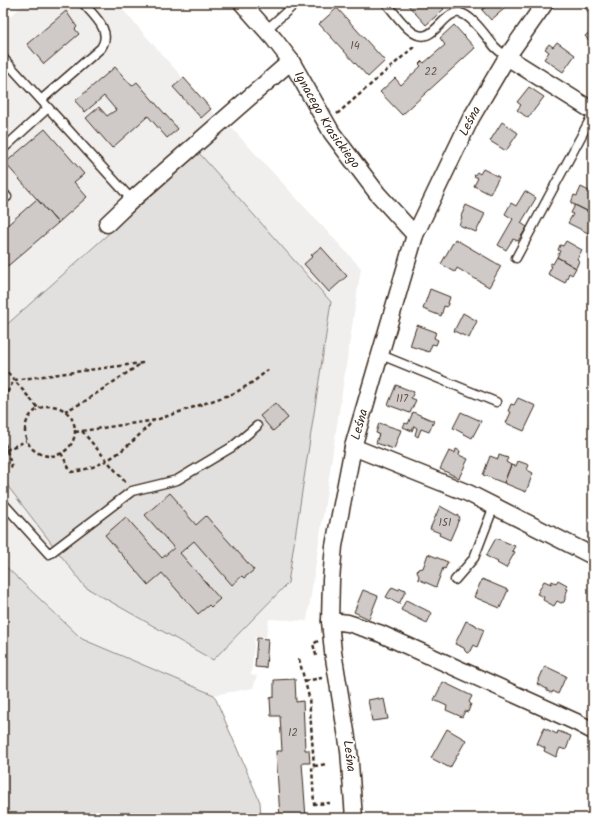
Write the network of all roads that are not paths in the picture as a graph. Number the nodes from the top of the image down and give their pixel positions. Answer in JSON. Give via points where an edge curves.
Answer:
{"nodes":[{"id":1,"x":83,"y":3,"type":"edge"},
{"id":2,"x":242,"y":3,"type":"edge"},
{"id":3,"x":296,"y":3,"type":"edge"},
{"id":4,"x":386,"y":3,"type":"edge"},
{"id":5,"x":545,"y":3,"type":"edge"},
{"id":6,"x":266,"y":30,"type":"junction"},
{"id":7,"x":507,"y":57,"type":"junction"},
{"id":8,"x":3,"y":58,"type":"edge"},
{"id":9,"x":290,"y":61,"type":"junction"},
{"id":10,"x":41,"y":100,"type":"junction"},
{"id":11,"x":48,"y":108,"type":"junction"},
{"id":12,"x":593,"y":113,"type":"edge"},
{"id":13,"x":3,"y":149,"type":"edge"},
{"id":14,"x":132,"y":200,"type":"junction"},
{"id":15,"x":107,"y":224,"type":"dead end"},
{"id":16,"x":415,"y":236,"type":"junction"},
{"id":17,"x":516,"y":258,"type":"dead end"},
{"id":18,"x":381,"y":355,"type":"junction"},
{"id":19,"x":496,"y":402,"type":"dead end"},
{"id":20,"x":257,"y":426,"type":"dead end"},
{"id":21,"x":353,"y":447,"type":"junction"},
{"id":22,"x":3,"y":503,"type":"edge"},
{"id":23,"x":494,"y":506,"type":"junction"},
{"id":24,"x":593,"y":556,"type":"edge"},
{"id":25,"x":455,"y":580,"type":"dead end"},
{"id":26,"x":330,"y":621,"type":"junction"},
{"id":27,"x":593,"y":731,"type":"edge"},
{"id":28,"x":354,"y":818,"type":"edge"}],
"edges":[{"from":1,"to":10,"type":"lane","via":[[105,31],[104,44]]},
{"from":2,"to":6,"type":"street","name":"Ignacego Krasickiego"},
{"from":3,"to":6,"type":"lane"},
{"from":4,"to":7,"type":"lane","via":[[418,35],[428,34],[451,15],[460,13],[470,19]]},
{"from":5,"to":7,"type":"street","name":"Leśna"},
{"from":6,"to":9,"type":"street","name":"Ignacego Krasickiego"},
{"from":7,"to":12,"type":"street"},
{"from":7,"to":16,"type":"street","name":"Leśna","via":[[471,118]]},
{"from":8,"to":10,"type":"lane"},
{"from":9,"to":14,"type":"street"},
{"from":9,"to":16,"type":"street","name":"Ignacego Krasickiego","via":[[332,133],[377,193]]},
{"from":10,"to":11,"type":"lane"},
{"from":11,"to":13,"type":"lane"},
{"from":11,"to":14,"type":"lane"},
{"from":12,"to":17,"type":"lane"},
{"from":14,"to":15,"type":"street"},
{"from":16,"to":18,"type":"street","name":"Leśna"},
{"from":18,"to":19,"type":"lane"},
{"from":18,"to":21,"type":"street","name":"Leśna"},
{"from":20,"to":22,"type":"lane","via":[[232,447],[177,480],[132,491],[49,554]]},
{"from":21,"to":23,"type":"street"},
{"from":21,"to":26,"type":"street","name":"Leśna","via":[[334,546]]},
{"from":23,"to":24,"type":"street"},
{"from":23,"to":25,"type":"lane","via":[[474,558]]},
{"from":26,"to":27,"type":"street","via":[[348,623],[379,634]]},
{"from":26,"to":28,"type":"street","name":"Leśna","via":[[350,756]]}]}
